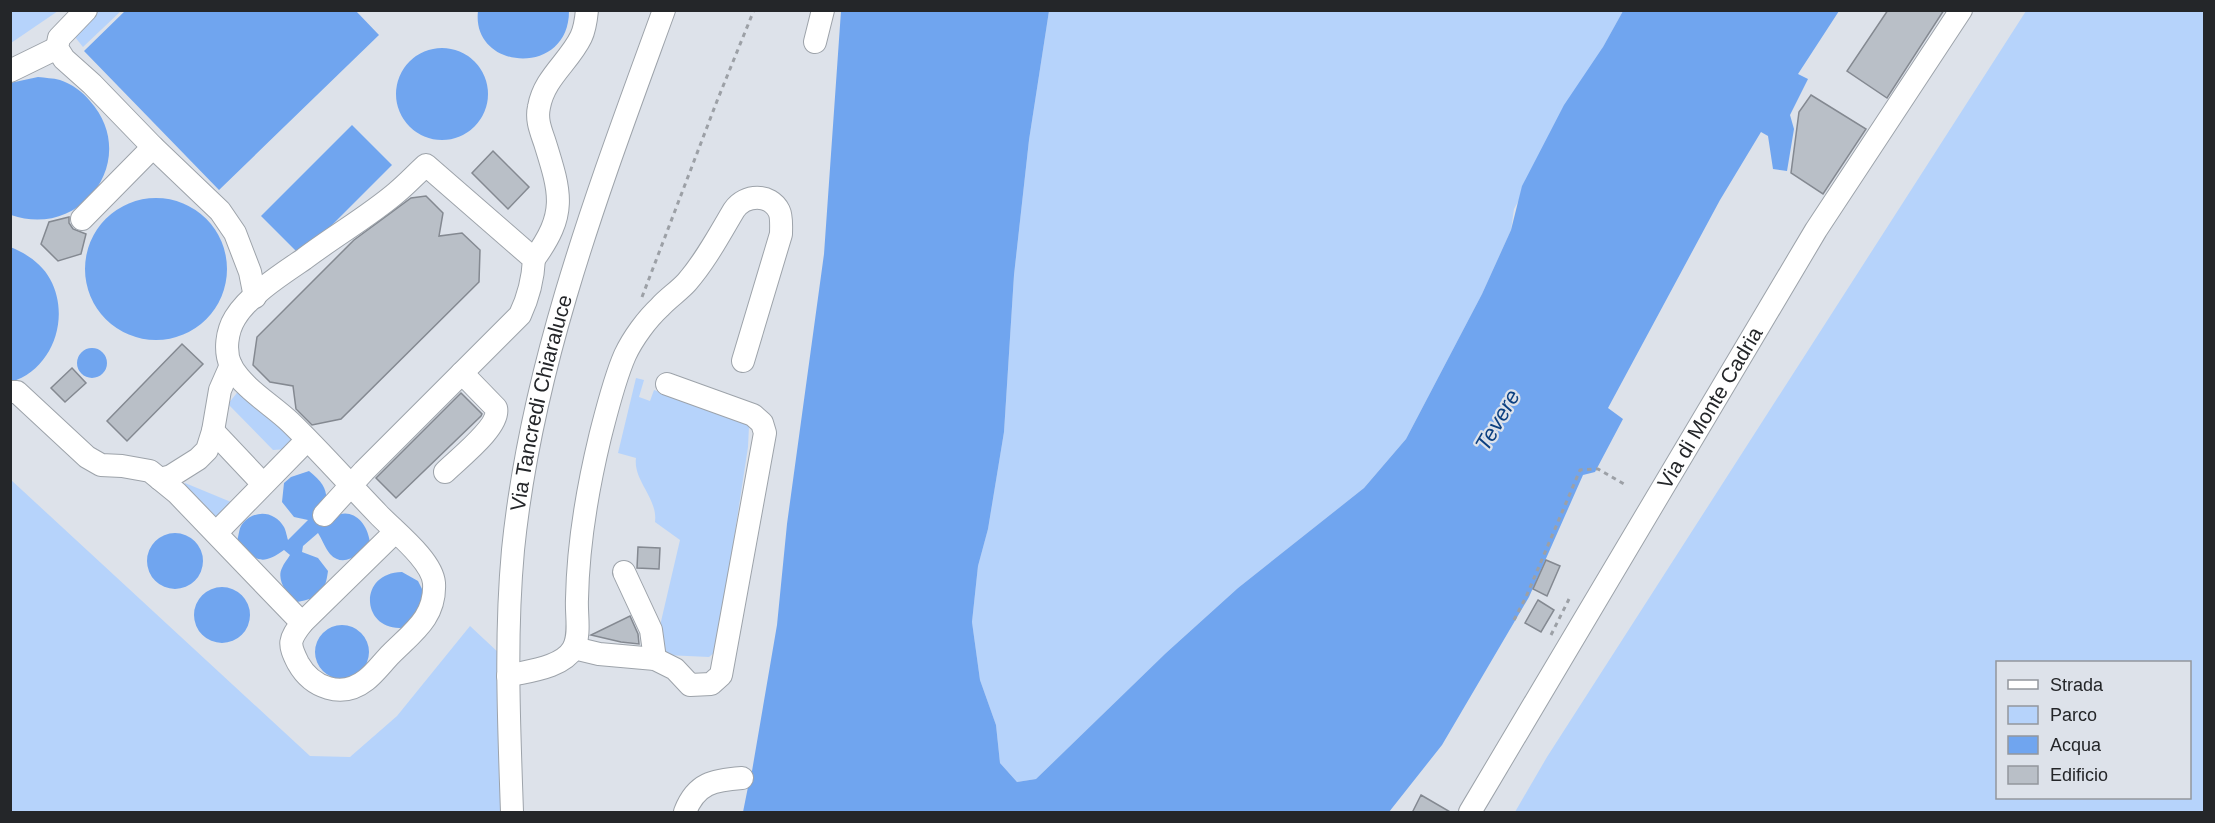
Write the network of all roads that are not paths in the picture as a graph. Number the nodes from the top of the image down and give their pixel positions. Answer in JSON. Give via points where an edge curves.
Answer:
{"nodes":[{"id":1,"x":86,"y":10,"type":"edge"},
{"id":2,"x":587,"y":10,"type":"edge"},
{"id":3,"x":664,"y":10,"type":"edge"},
{"id":4,"x":824,"y":10,"type":"edge"},
{"id":5,"x":1961,"y":10,"type":"edge"},
{"id":6,"x":815,"y":42,"type":"dead end"},
{"id":7,"x":57,"y":48,"type":"junction"},
{"id":8,"x":10,"y":71,"type":"edge"},
{"id":9,"x":153,"y":147,"type":"junction"},
{"id":10,"x":82,"y":219,"type":"dead end"},
{"id":11,"x":534,"y":259,"type":"junction"},
{"id":12,"x":255,"y":297,"type":"junction"},
{"id":13,"x":743,"y":361,"type":"dead end"},
{"id":14,"x":231,"y":365,"type":"junction"},
{"id":15,"x":462,"y":373,"type":"junction"},
{"id":16,"x":667,"y":384,"type":"dead end"},
{"id":17,"x":10,"y":392,"type":"edge"},
{"id":18,"x":213,"y":431,"type":"junction"},
{"id":19,"x":307,"y":440,"type":"junction"},
{"id":20,"x":445,"y":472,"type":"dead end"},
{"id":21,"x":160,"y":479,"type":"junction"},
{"id":22,"x":263,"y":484,"type":"junction"},
{"id":23,"x":350,"y":486,"type":"junction"},
{"id":24,"x":324,"y":515,"type":"dead end"},
{"id":25,"x":395,"y":532,"type":"junction"},
{"id":26,"x":216,"y":533,"type":"junction"},
{"id":27,"x":624,"y":572,"type":"dead end"},
{"id":28,"x":302,"y":623,"type":"junction"},
{"id":29,"x":574,"y":648,"type":"junction"},
{"id":30,"x":655,"y":659,"type":"junction"},
{"id":31,"x":508,"y":676,"type":"junction"},
{"id":32,"x":742,"y":778,"type":"dead end"},
{"id":33,"x":512,"y":813,"type":"edge"},
{"id":34,"x":685,"y":813,"type":"edge"},
{"id":35,"x":1470,"y":813,"type":"edge"}],
"edges":[{"from":1,"to":7,"type":"street","via":[[59,38]]},
{"from":2,"to":11,"type":"street","via":[[582,35],[546,86],[539,106],[539,124],[555,176],[559,206],[552,229]]},
{"from":3,"to":31,"type":"street","name":"Via Tancredi Chiaraluce","via":[[584,235],[542,383],[513,549]]},
{"from":4,"to":6,"type":"street"},
{"from":5,"to":35,"type":"street","name":"Via di Monte Cadria","via":[[1811,239]]},
{"from":7,"to":8,"type":"street"},
{"from":7,"to":9,"type":"street","via":[[63,59]]},
{"from":9,"to":10,"type":"street"},
{"from":9,"to":12,"type":"street","via":[[220,211],[235,233]]},
{"from":11,"to":12,"type":"street","via":[[426,165],[395,194]]},
{"from":11,"to":15,"type":"street","via":[[533,280],[520,315]]},
{"from":12,"to":14,"type":"street","via":[[235,318],[227,339]]},
{"from":13,"to":29,"type":"street","via":[[781,234],[780,213],[773,203],[759,197],[737,206],[708,256],[658,308],[626,354],[586,501],[579,547],[578,628]]},
{"from":14,"to":18,"type":"street","via":[[220,390]]},
{"from":14,"to":19,"type":"street"},
{"from":15,"to":20,"type":"street","via":[[496,408],[497,414],[487,432]]},
{"from":15,"to":23,"type":"street"},
{"from":16,"to":30,"type":"street","via":[[753,415],[762,423],[765,433],[721,675],[711,684],[690,685],[675,669]]},
{"from":17,"to":21,"type":"street","via":[[17,392],[100,465],[150,471]]},
{"from":18,"to":21,"type":"street","via":[[207,450],[198,459]]},
{"from":18,"to":22,"type":"street"},
{"from":19,"to":22,"type":"street"},
{"from":19,"to":23,"type":"street"},
{"from":21,"to":26,"type":"street"},
{"from":22,"to":26,"type":"street"},
{"from":23,"to":24,"type":"street"},
{"from":23,"to":25,"type":"street"},
{"from":25,"to":28,"type":"street"},
{"from":25,"to":28,"type":"street","via":[[433,572],[433,604],[425,620],[366,680],[342,690],[317,685],[304,673],[291,644],[291,637]]},
{"from":26,"to":28,"type":"street"},
{"from":27,"to":30,"type":"street","via":[[651,630]]},
{"from":29,"to":30,"type":"street"},
{"from":29,"to":31,"type":"street","via":[[565,658],[551,664]]},
{"from":31,"to":33,"type":"street","name":"Via Tancredi Chiaraluce"},
{"from":32,"to":34,"type":"street","via":[[705,785],[694,794]]}]}
